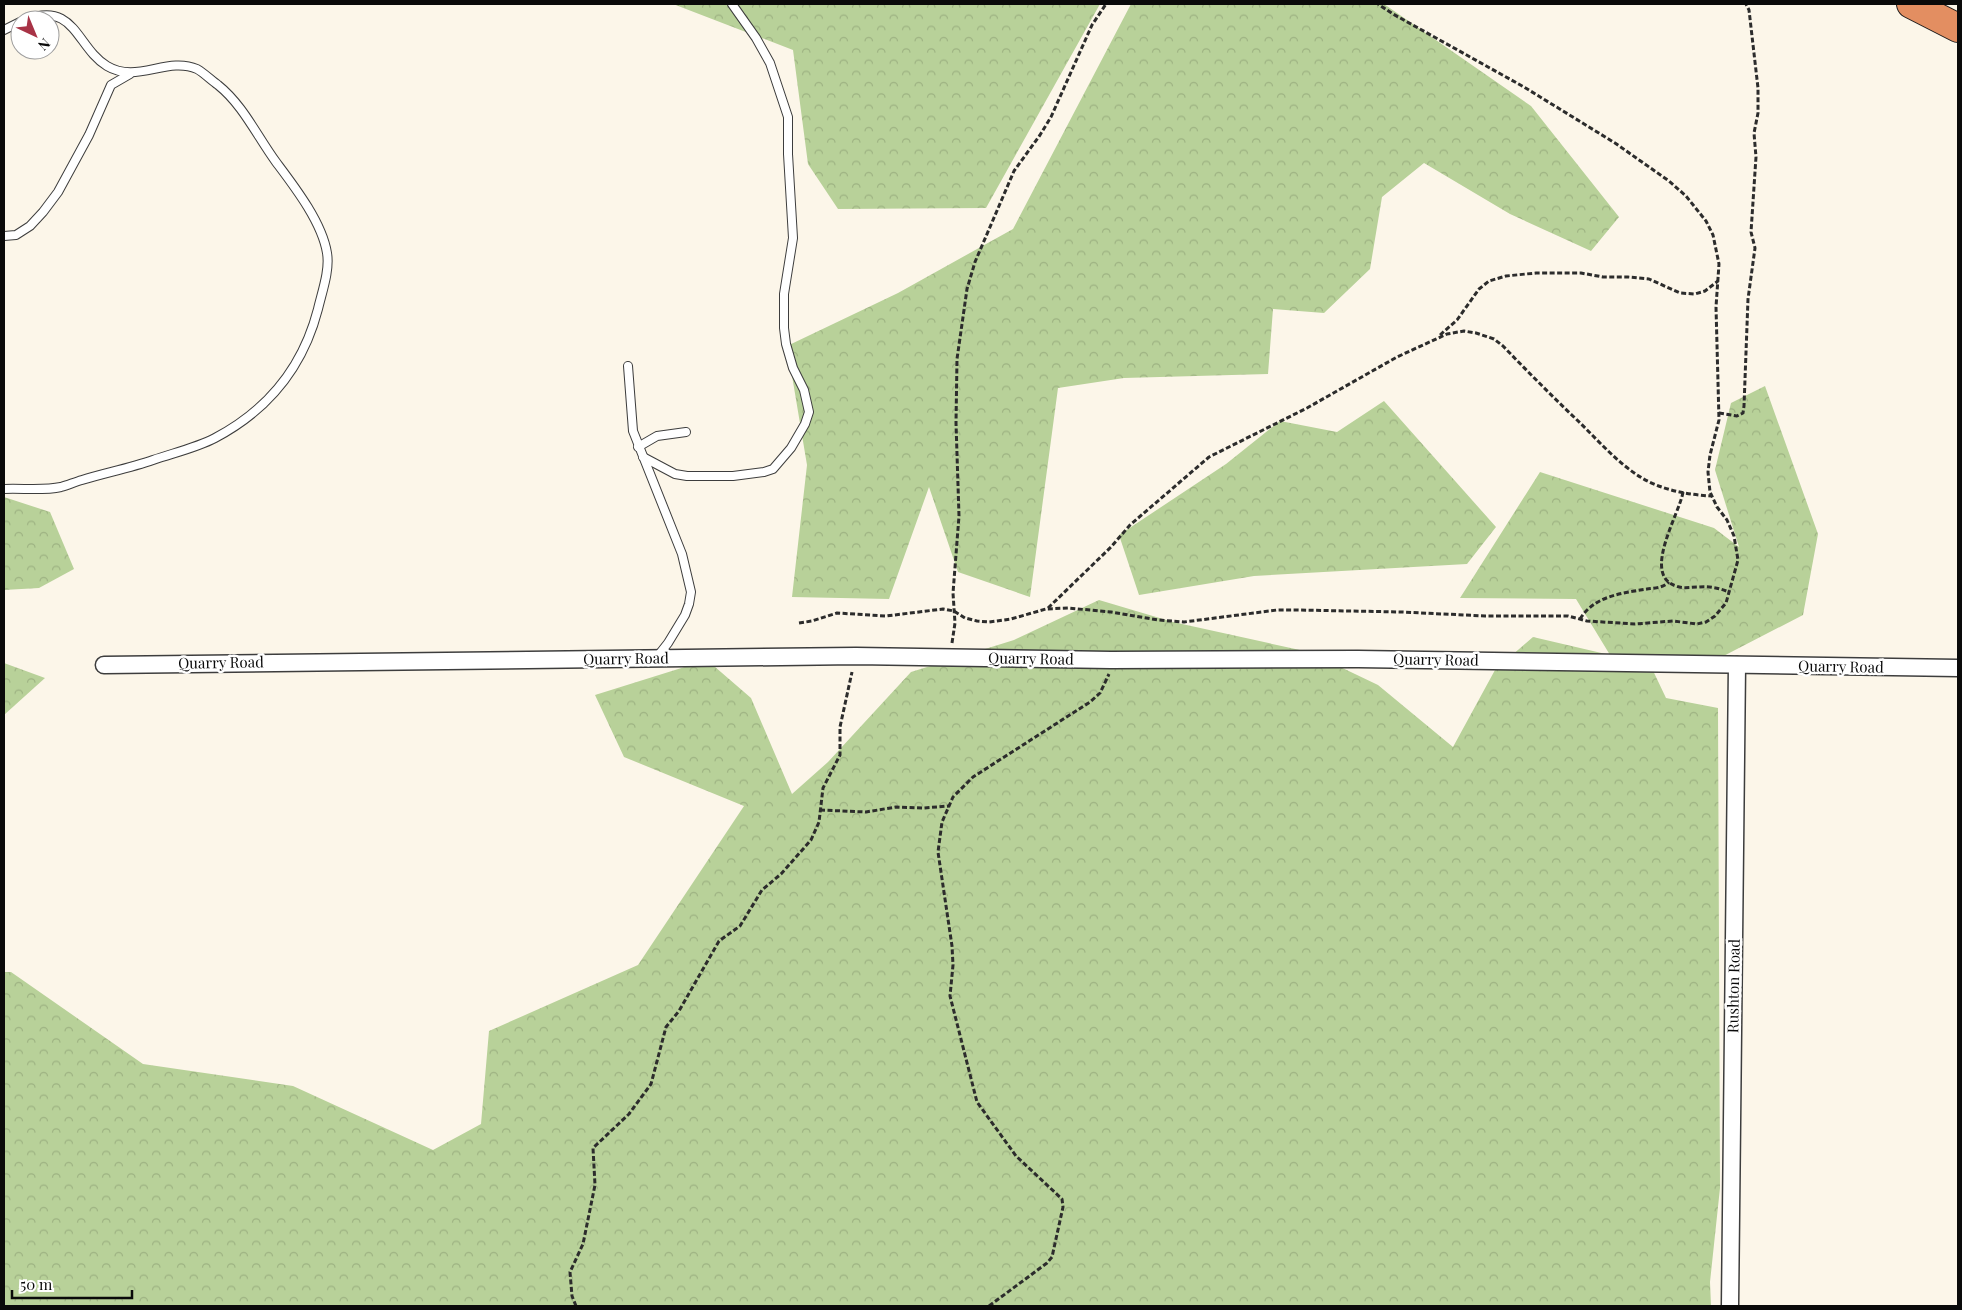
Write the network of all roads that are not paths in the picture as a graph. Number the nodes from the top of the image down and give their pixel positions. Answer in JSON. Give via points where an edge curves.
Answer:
{"nodes":[{"id":1,"x":732,"y":4,"type":"edge"},
{"id":2,"x":1911,"y":4,"type":"edge"},
{"id":3,"x":60,"y":17,"type":"edge"},
{"id":4,"x":1958,"y":28,"type":"edge"},
{"id":5,"x":132,"y":73,"type":"junction"},
{"id":6,"x":4,"y":236,"type":"edge"},
{"id":7,"x":628,"y":366,"type":"dead end"},
{"id":8,"x":686,"y":432,"type":"dead end"},
{"id":9,"x":638,"y":447,"type":"junction"},
{"id":10,"x":643,"y":457,"type":"junction"},
{"id":11,"x":4,"y":489,"type":"edge"},
{"id":12,"x":656,"y":658,"type":"junction"},
{"id":13,"x":104,"y":665,"type":"dead end"},
{"id":14,"x":1737,"y":666,"type":"junction"},
{"id":15,"x":1958,"y":668,"type":"edge"},
{"id":16,"x":1730,"y":1306,"type":"edge"}],
"edges":[{"from":1,"to":10,"type":"lane","via":[[770,63],[788,117],[793,238],[784,294],[784,328],[793,368],[804,390],[809,412],[791,448],[773,469],[764,472],[687,476],[675,474]]},
{"from":2,"to":4,"type":"highway"},
{"from":3,"to":5,"type":"lane","via":[[66,19],[94,55],[107,66],[119,72]]},
{"from":5,"to":6,"type":"lane","via":[[110,85],[89,135],[58,192],[43,212],[16,235]]},
{"from":5,"to":11,"type":"lane","via":[[185,66],[197,70],[220,88],[249,121],[311,214],[327,254],[314,325],[289,376],[275,394],[259,410],[213,439],[136,466],[59,487]]},
{"from":7,"to":9,"type":"lane","via":[[630,413]]},
{"from":8,"to":9,"type":"lane","via":[[657,436]]},
{"from":9,"to":10,"type":"lane"},
{"from":10,"to":12,"type":"lane","via":[[682,554],[690,592],[690,604],[685,615]]},
{"from":12,"to":13,"type":"street","name":"Quarry Road"},
{"from":12,"to":14,"type":"street","name":"Quarry Road","via":[[1358,659]]},
{"from":14,"to":15,"type":"street","name":"Quarry Road"},
{"from":14,"to":16,"type":"street","name":"Rushton Road"}]}
